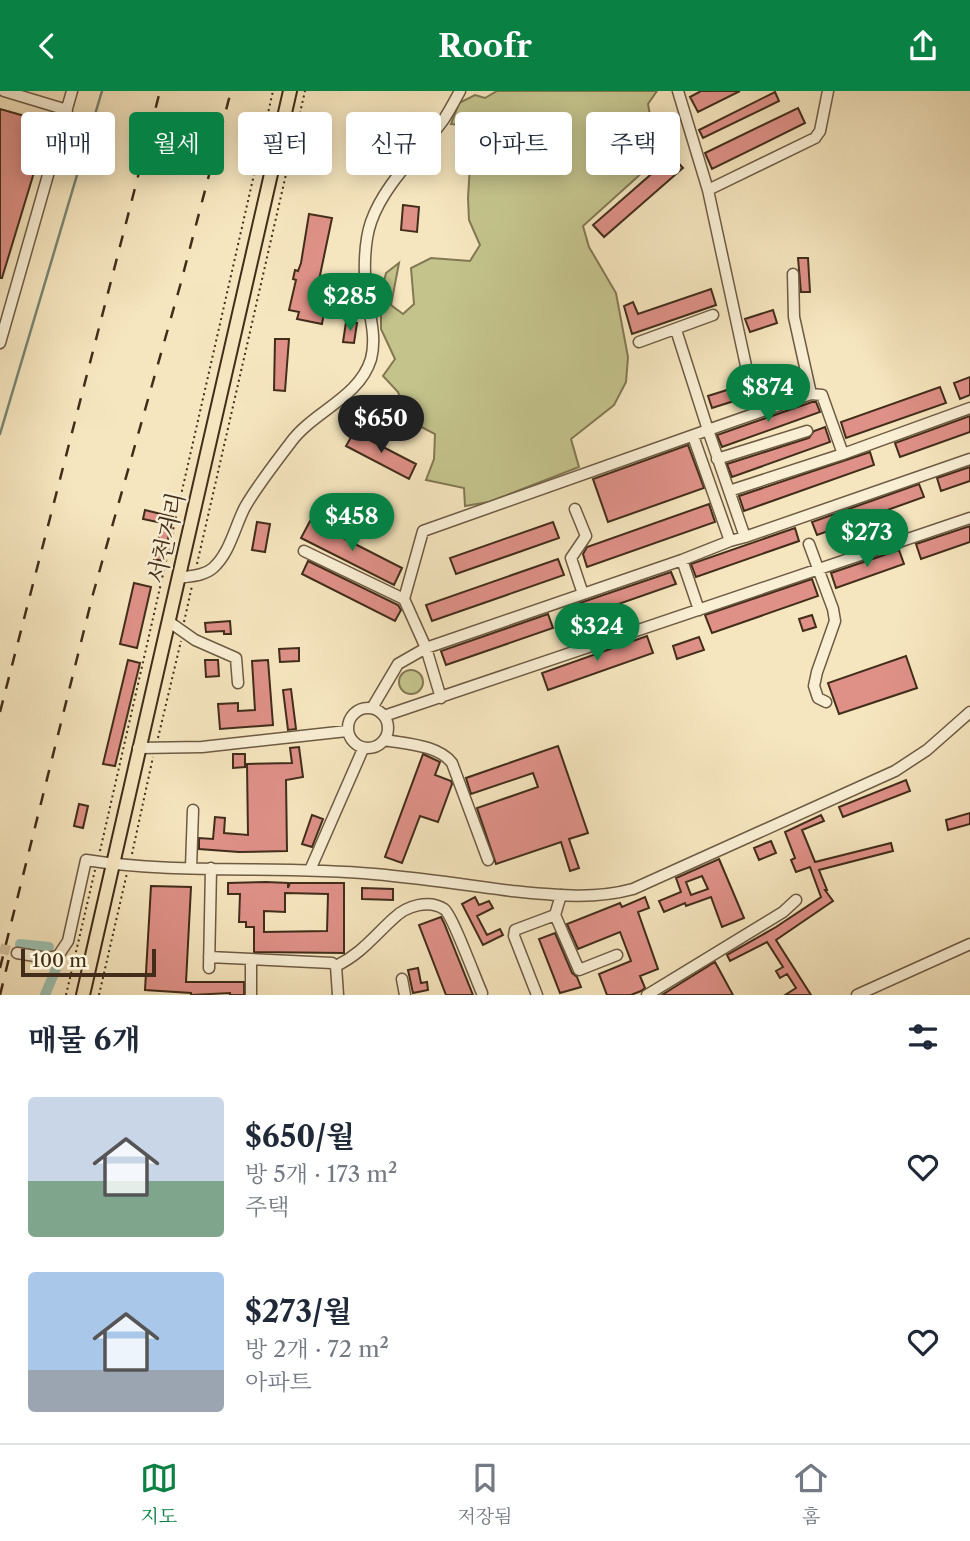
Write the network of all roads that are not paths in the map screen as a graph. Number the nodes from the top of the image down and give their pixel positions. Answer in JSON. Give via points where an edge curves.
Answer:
{"nodes":[{"id":1,"x":4,"y":91,"type":"edge"},
{"id":2,"x":72,"y":91,"type":"edge"},
{"id":3,"x":290,"y":91,"type":"edge"},
{"id":4,"x":460,"y":91,"type":"edge"},
{"id":5,"x":678,"y":91,"type":"edge"},
{"id":6,"x":828,"y":91,"type":"edge"},
{"id":7,"x":67,"y":110,"type":"junction"},
{"id":8,"x":708,"y":190,"type":"junction"},
{"id":9,"x":793,"y":274,"type":"dead end"},
{"id":10,"x":713,"y":315,"type":"dead end"},
{"id":11,"x":676,"y":330,"type":"junction"},
{"id":12,"x":639,"y":342,"type":"dead end"},
{"id":13,"x":0,"y":343,"type":"edge"},
{"id":14,"x":811,"y":394,"type":"junction"},
{"id":15,"x":970,"y":408,"type":"edge"},
{"id":16,"x":756,"y":412,"type":"junction"},
{"id":17,"x":708,"y":430,"type":"junction"},
{"id":18,"x":807,"y":431,"type":"dead end"},
{"id":19,"x":693,"y":436,"type":"junction"},
{"id":20,"x":843,"y":454,"type":"junction"},
{"id":21,"x":718,"y":459,"type":"junction"},
{"id":22,"x":970,"y":459,"type":"edge"},
{"id":23,"x":729,"y":491,"type":"junction"},
{"id":24,"x":575,"y":509,"type":"dead end"},
{"id":25,"x":970,"y":518,"type":"edge"},
{"id":26,"x":745,"y":537,"type":"junction"},
{"id":27,"x":730,"y":541,"type":"junction"},
{"id":28,"x":809,"y":544,"type":"dead end"},
{"id":29,"x":304,"y":551,"type":"dead end"},
{"id":30,"x":682,"y":560,"type":"junction"},
{"id":31,"x":818,"y":570,"type":"junction"},
{"id":32,"x":178,"y":578,"type":"junction"},
{"id":33,"x":583,"y":594,"type":"junction"},
{"id":34,"x":404,"y":599,"type":"junction"},
{"id":35,"x":699,"y":610,"type":"junction"},
{"id":36,"x":168,"y":621,"type":"junction"},
{"id":37,"x":426,"y":648,"type":"junction"},
{"id":38,"x":238,"y":683,"type":"dead end"},
{"id":39,"x":441,"y":698,"type":"junction"},
{"id":40,"x":826,"y":702,"type":"dead end"},
{"id":41,"x":372,"y":708,"type":"junction"},
{"id":42,"x":970,"y":712,"type":"edge"},
{"id":43,"x":384,"y":716,"type":"junction"},
{"id":44,"x":347,"y":731,"type":"junction"},
{"id":45,"x":385,"y":740,"type":"junction"},
{"id":46,"x":138,"y":748,"type":"junction"},
{"id":47,"x":363,"y":749,"type":"junction"},
{"id":48,"x":193,"y":810,"type":"dead end"},
{"id":49,"x":488,"y":860,"type":"dead end"},
{"id":50,"x":113,"y":864,"type":"junction"},
{"id":51,"x":191,"y":867,"type":"junction"},
{"id":52,"x":211,"y":868,"type":"junction"},
{"id":53,"x":310,"y":870,"type":"junction"},
{"id":54,"x":561,"y":895,"type":"junction"},
{"id":55,"x":796,"y":900,"type":"dead end"},
{"id":56,"x":555,"y":915,"type":"junction"},
{"id":57,"x":970,"y":944,"type":"edge"},
{"id":58,"x":17,"y":953,"type":"tunnel mouth"},
{"id":59,"x":617,"y":955,"type":"dead end"},
{"id":60,"x":251,"y":959,"type":"junction"},
{"id":61,"x":336,"y":966,"type":"junction"},
{"id":62,"x":402,"y":979,"type":"dead end"},
{"id":63,"x":482,"y":993,"type":"edge"},
{"id":64,"x":83,"y":995,"type":"edge"},
{"id":65,"x":251,"y":995,"type":"edge"},
{"id":66,"x":338,"y":995,"type":"edge"},
{"id":67,"x":405,"y":995,"type":"edge"},
{"id":68,"x":537,"y":995,"type":"edge"},
{"id":69,"x":647,"y":995,"type":"edge"},
{"id":70,"x":857,"y":995,"type":"edge"}],
"edges":[{"from":1,"to":7,"type":"street"},
{"from":2,"to":7,"type":"street"},
{"from":3,"to":32,"type":"main road","name":"서천거리"},
{"from":4,"to":32,"type":"street","via":[[371,221],[366,290],[373,348],[364,375],[356,387],[293,439],[247,504],[217,564],[206,573]]},
{"from":5,"to":8,"type":"street"},
{"from":6,"to":8,"type":"street","via":[[815,138]]},
{"from":7,"to":13,"type":"street"},
{"from":8,"to":16,"type":"street"},
{"from":9,"to":14,"type":"street","via":[[794,317]]},
{"from":10,"to":11,"type":"street"},
{"from":11,"to":12,"type":"street"},
{"from":11,"to":17,"type":"street"},
{"from":14,"to":16,"type":"street"},
{"from":14,"to":20,"type":"street","via":[[822,395]]},
{"from":15,"to":20,"type":"street"},
{"from":16,"to":17,"type":"street"},
{"from":17,"to":19,"type":"street"},
{"from":17,"to":21,"type":"street"},
{"from":18,"to":21,"type":"street"},
{"from":19,"to":27,"type":"street"},
{"from":19,"to":34,"type":"street","via":[[423,531]]},
{"from":20,"to":23,"type":"street"},
{"from":21,"to":23,"type":"street"},
{"from":22,"to":26,"type":"street"},
{"from":23,"to":26,"type":"street"},
{"from":24,"to":33,"type":"street","via":[[586,536],[571,558]]},
{"from":25,"to":31,"type":"street"},
{"from":26,"to":27,"type":"street"},
{"from":27,"to":30,"type":"street"},
{"from":28,"to":31,"type":"street"},
{"from":29,"to":34,"type":"street"},
{"from":30,"to":33,"type":"street"},
{"from":30,"to":35,"type":"street"},
{"from":31,"to":35,"type":"street"},
{"from":31,"to":40,"type":"street","via":[[835,621],[814,686],[818,698]]},
{"from":32,"to":36,"type":"main road","name":"서천거리"},
{"from":33,"to":37,"type":"street"},
{"from":34,"to":37,"type":"street"},
{"from":35,"to":39,"type":"street"},
{"from":36,"to":38,"type":"street","via":[[195,640],[236,657]]},
{"from":36,"to":46,"type":"main road","name":"서천거리"},
{"from":37,"to":39,"type":"street"},
{"from":37,"to":41,"type":"street","via":[[398,664]]},
{"from":39,"to":43,"type":"street"},
{"from":41,"to":43,"type":"street"},
{"from":41,"to":44,"type":"street","via":[[359,709],[349,718]]},
{"from":42,"to":54,"type":"street","via":[[895,771],[633,889],[589,897]]},
{"from":43,"to":45,"type":"street","via":[[389,726]]},
{"from":44,"to":46,"type":"street","via":[[293,739]]},
{"from":44,"to":47,"type":"street","via":[[352,743]]},
{"from":45,"to":47,"type":"street","via":[[376,748]]},
{"from":45,"to":49,"type":"street","via":[[446,755]]},
{"from":46,"to":50,"type":"main road","name":"서천거리"},
{"from":47,"to":53,"type":"street"},
{"from":48,"to":51,"type":"street"},
{"from":50,"to":51,"type":"street"},
{"from":50,"to":58,"type":"street","via":[[86,860],[68,940],[58,956]]},
{"from":50,"to":64,"type":"main road","name":"서천거리"},
{"from":51,"to":52,"type":"street"},
{"from":52,"to":53,"type":"street"},
{"from":52,"to":60,"type":"street","via":[[209,962]]},
{"from":53,"to":54,"type":"street"},
{"from":54,"to":56,"type":"street"},
{"from":55,"to":69,"type":"street"},
{"from":56,"to":59,"type":"street","via":[[579,970]]},
{"from":56,"to":68,"type":"street","via":[[515,930]]},
{"from":57,"to":70,"type":"street"},
{"from":60,"to":61,"type":"street","via":[[324,961]]},
{"from":60,"to":65,"type":"street"},
{"from":61,"to":63,"type":"street","via":[[359,954],[405,909],[433,905],[448,913]]},
{"from":61,"to":66,"type":"street"},
{"from":62,"to":67,"type":"street"}]}
